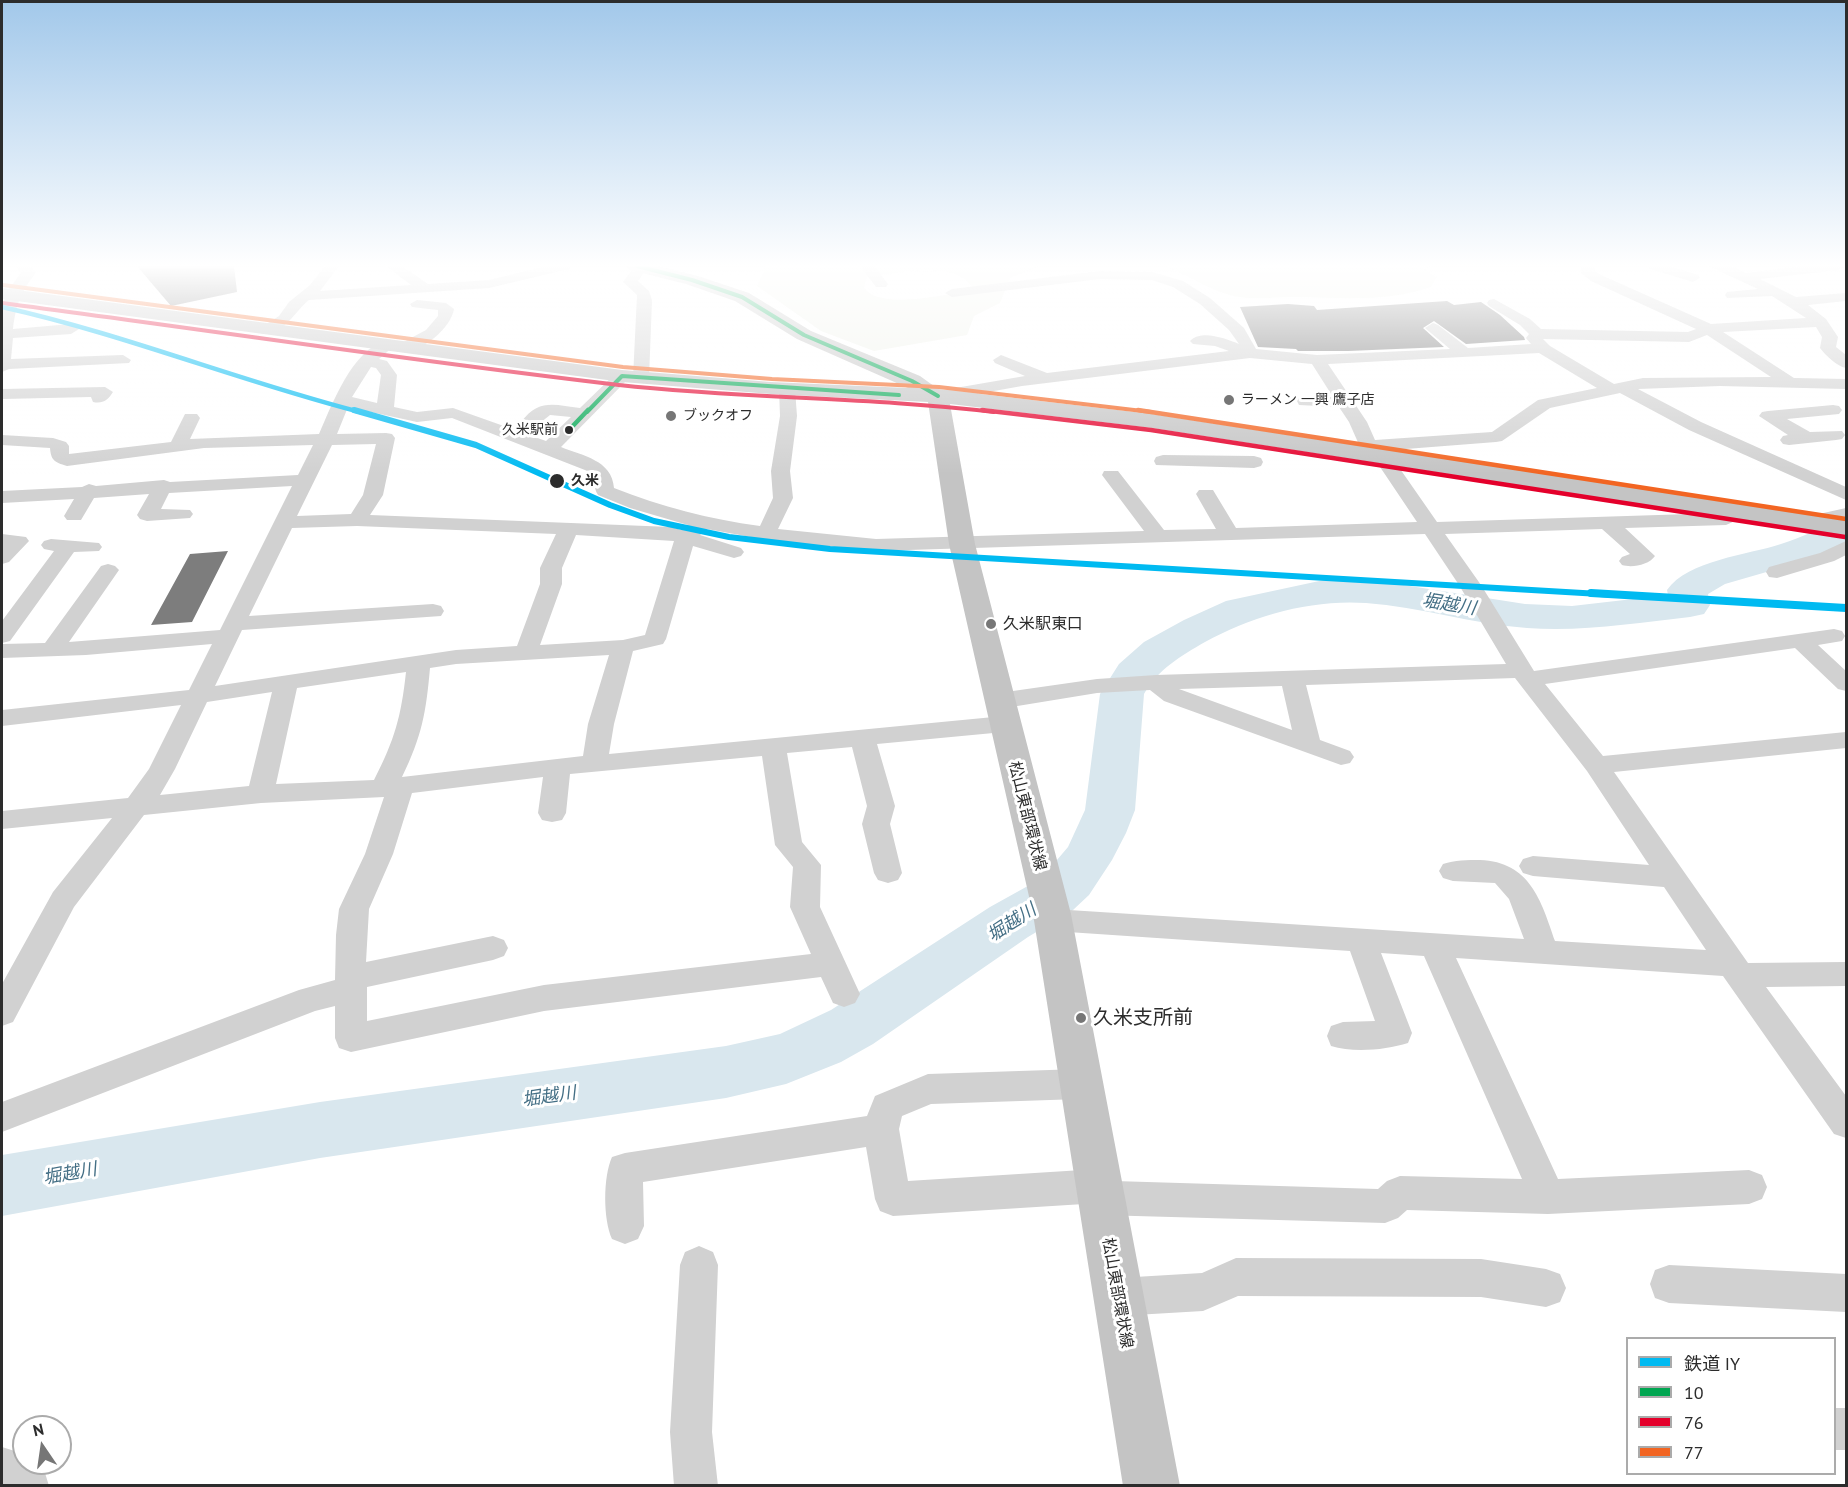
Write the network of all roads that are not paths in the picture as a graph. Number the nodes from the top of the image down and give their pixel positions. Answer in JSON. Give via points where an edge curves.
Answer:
{"nodes":[{"id":1,"x":4,"y":335,"type":"edge"},
{"id":2,"x":54,"y":335,"type":"edge"},
{"id":3,"x":307,"y":335,"type":"edge"},
{"id":4,"x":420,"y":335,"type":"edge"},
{"id":5,"x":638,"y":335,"type":"edge"},
{"id":6,"x":805,"y":335,"type":"edge"},
{"id":7,"x":1244,"y":335,"type":"edge"},
{"id":8,"x":1442,"y":335,"type":"edge"},
{"id":9,"x":1536,"y":335,"type":"edge"},
{"id":10,"x":1565,"y":335,"type":"edge"},
{"id":11,"x":1673,"y":335,"type":"edge"},
{"id":12,"x":1693,"y":335,"type":"edge"},
{"id":13,"x":1716,"y":335,"type":"edge"},
{"id":14,"x":1832,"y":335,"type":"edge"},
{"id":15,"x":1198,"y":340,"type":"dead end"},
{"id":16,"x":1540,"y":341,"type":"junction"},
{"id":17,"x":58,"y":346,"type":"dead end"},
{"id":18,"x":395,"y":347,"type":"junction"},
{"id":19,"x":1251,"y":353,"type":"junction"},
{"id":20,"x":3,"y":354,"type":"edge"},
{"id":21,"x":1462,"y":354,"type":"junction"},
{"id":22,"x":123,"y":360,"type":"dead end"},
{"id":23,"x":1317,"y":360,"type":"junction"},
{"id":24,"x":366,"y":362,"type":"junction"},
{"id":25,"x":1846,"y":363,"type":"edge"},
{"id":26,"x":994,"y":364,"type":"dead end"},
{"id":27,"x":1137,"y":368,"type":"junction"},
{"id":28,"x":1039,"y":376,"type":"junction"},
{"id":29,"x":631,"y":377,"type":"junction"},
{"id":30,"x":1150,"y":382,"type":"dead end"},
{"id":31,"x":1790,"y":383,"type":"junction"},
{"id":32,"x":1842,"y":386,"type":"edge"},
{"id":33,"x":1617,"y":388,"type":"junction"},
{"id":34,"x":787,"y":389,"type":"junction"},
{"id":35,"x":2,"y":394,"type":"edge"},
{"id":36,"x":938,"y":396,"type":"junction"},
{"id":37,"x":99,"y":398,"type":"dead end"},
{"id":38,"x":341,"y":400,"type":"junction"},
{"id":39,"x":1305,"y":401,"type":"dead end"},
{"id":40,"x":1345,"y":402,"type":"junction"},
{"id":41,"x":385,"y":410,"type":"junction"},
{"id":42,"x":1833,"y":410,"type":"dead end"},
{"id":43,"x":584,"y":414,"type":"junction"},
{"id":44,"x":191,"y":418,"type":"dead end"},
{"id":45,"x":568,"y":429,"type":"junction"},
{"id":46,"x":1215,"y":431,"type":"junction"},
{"id":47,"x":1836,"y":435,"type":"dead end"},
{"id":48,"x":1805,"y":437,"type":"junction"},
{"id":49,"x":2,"y":440,"type":"edge"},
{"id":50,"x":325,"y":440,"type":"junction"},
{"id":51,"x":178,"y":445,"type":"junction"},
{"id":52,"x":1742,"y":445,"type":"junction"},
{"id":53,"x":544,"y":447,"type":"junction"},
{"id":54,"x":1374,"y":453,"type":"junction"},
{"id":55,"x":67,"y":460,"type":"junction"},
{"id":56,"x":1163,"y":461,"type":"dead end"},
{"id":57,"x":1254,"y":462,"type":"dead end"},
{"id":58,"x":1219,"y":468,"type":"junction"},
{"id":59,"x":1111,"y":475,"type":"dead end"},
{"id":60,"x":305,"y":480,"type":"junction"},
{"id":61,"x":164,"y":486,"type":"junction"},
{"id":62,"x":89,"y":490,"type":"junction"},
{"id":63,"x":40,"y":494,"type":"junction"},
{"id":64,"x":1206,"y":494,"type":"dead end"},
{"id":65,"x":1846,"y":494,"type":"edge"},
{"id":66,"x":2,"y":497,"type":"edge"},
{"id":67,"x":1739,"y":512,"type":"junction"},
{"id":68,"x":183,"y":514,"type":"dead end"},
{"id":69,"x":1846,"y":514,"type":"edge"},
{"id":70,"x":2,"y":516,"type":"edge"},
{"id":71,"x":74,"y":516,"type":"dead end"},
{"id":72,"x":357,"y":520,"type":"junction"},
{"id":73,"x":284,"y":522,"type":"junction"},
{"id":74,"x":1608,"y":524,"type":"junction"},
{"id":75,"x":1826,"y":525,"type":"edge"},
{"id":76,"x":569,"y":528,"type":"junction"},
{"id":77,"x":695,"y":529,"type":"junction"},
{"id":78,"x":1432,"y":530,"type":"junction"},
{"id":79,"x":767,"y":532,"type":"junction"},
{"id":80,"x":1230,"y":535,"type":"junction"},
{"id":81,"x":1158,"y":536,"type":"junction"},
{"id":82,"x":2,"y":540,"type":"edge"},
{"id":83,"x":962,"y":544,"type":"junction"},
{"id":84,"x":92,"y":547,"type":"dead end"},
{"id":85,"x":1846,"y":547,"type":"edge"},
{"id":86,"x":734,"y":552,"type":"dead end"},
{"id":87,"x":2,"y":558,"type":"edge"},
{"id":88,"x":1629,"y":561,"type":"dead end"},
{"id":89,"x":108,"y":570,"type":"dead end"},
{"id":90,"x":1777,"y":572,"type":"dead end"},
{"id":91,"x":433,"y":610,"type":"dead end"},
{"id":92,"x":229,"y":630,"type":"junction"},
{"id":93,"x":1745,"y":632,"type":"dead end"},
{"id":94,"x":1840,"y":635,"type":"edge"},
{"id":95,"x":2,"y":636,"type":"edge"},
{"id":96,"x":1800,"y":641,"type":"junction"},
{"id":97,"x":623,"y":647,"type":"junction"},
{"id":98,"x":52,"y":649,"type":"junction"},
{"id":99,"x":2,"y":651,"type":"edge"},
{"id":100,"x":526,"y":652,"type":"junction"},
{"id":101,"x":419,"y":663,"type":"junction"},
{"id":102,"x":1525,"y":675,"type":"junction"},
{"id":103,"x":1292,"y":677,"type":"junction"},
{"id":104,"x":1151,"y":682,"type":"junction"},
{"id":105,"x":286,"y":683,"type":"junction"},
{"id":106,"x":1846,"y":684,"type":"edge"},
{"id":107,"x":199,"y":696,"type":"junction"},
{"id":108,"x":1002,"y":713,"type":"junction"},
{"id":109,"x":2,"y":718,"type":"edge"},
{"id":110,"x":862,"y":738,"type":"junction"},
{"id":111,"x":1846,"y":740,"type":"edge"},
{"id":112,"x":1308,"y":744,"type":"junction"},
{"id":113,"x":773,"y":747,"type":"junction"},
{"id":114,"x":1341,"y":757,"type":"dead end"},
{"id":115,"x":595,"y":764,"type":"junction"},
{"id":116,"x":1596,"y":765,"type":"junction"},
{"id":117,"x":558,"y":767,"type":"junction"},
{"id":118,"x":392,"y":787,"type":"junction"},
{"id":119,"x":261,"y":794,"type":"junction"},
{"id":120,"x":135,"y":808,"type":"junction"},
{"id":121,"x":552,"y":813,"type":"dead end"},
{"id":122,"x":2,"y":820,"type":"edge"},
{"id":123,"x":1533,"y":866,"type":"dead end"},
{"id":124,"x":1453,"y":871,"type":"dead end"},
{"id":125,"x":888,"y":873,"type":"dead end"},
{"id":126,"x":1673,"y":877,"type":"junction"},
{"id":127,"x":1049,"y":907,"type":"junction"},
{"id":128,"x":1361,"y":940,"type":"junction"},
{"id":129,"x":1435,"y":945,"type":"junction"},
{"id":130,"x":493,"y":948,"type":"dead end"},
{"id":131,"x":1544,"y":952,"type":"junction"},
{"id":132,"x":830,"y":964,"type":"junction"},
{"id":133,"x":1737,"y":970,"type":"junction"},
{"id":134,"x":1846,"y":974,"type":"edge"},
{"id":135,"x":351,"y":983,"type":"junction"},
{"id":136,"x":844,"y":994,"type":"dead end"},
{"id":137,"x":2,"y":1013,"type":"edge"},
{"id":138,"x":1342,"y":1036,"type":"dead end"},
{"id":139,"x":1080,"y":1084,"type":"junction"},
{"id":140,"x":2,"y":1117,"type":"edge"},
{"id":141,"x":1846,"y":1123,"type":"edge"},
{"id":142,"x":881,"y":1129,"type":"junction"},
{"id":143,"x":1749,"y":1187,"type":"dead end"},
{"id":144,"x":1099,"y":1192,"type":"junction"},
{"id":145,"x":1548,"y":1197,"type":"junction"},
{"id":146,"x":625,"y":1226,"type":"dead end"},
{"id":147,"x":699,"y":1265,"type":"dead end"},
{"id":148,"x":1669,"y":1284,"type":"dead end"},
{"id":149,"x":1546,"y":1288,"type":"dead end"},
{"id":150,"x":1846,"y":1293,"type":"edge"},
{"id":151,"x":1118,"y":1297,"type":"junction"},
{"id":152,"x":2,"y":1469,"type":"edge"},
{"id":153,"x":27,"y":1485,"type":"edge"},
{"id":154,"x":696,"y":1485,"type":"edge"},
{"id":155,"x":1152,"y":1485,"type":"edge"}],
"edges":[{"from":1,"to":20,"type":"street"},
{"from":2,"to":20,"type":"street"},
{"from":3,"to":18,"type":"main road"},
{"from":4,"to":18,"type":"street"},
{"from":5,"to":29,"type":"street"},
{"from":6,"to":36,"type":"main road"},
{"from":7,"to":19,"type":"street"},
{"from":8,"to":21,"type":"street"},
{"from":9,"to":16,"type":"street"},
{"from":10,"to":16,"type":"street"},
{"from":11,"to":12,"type":"street"},
{"from":13,"to":31,"type":"street"},
{"from":14,"to":25,"type":"street","via":[[1828,348]]},
{"from":15,"to":19,"type":"street","via":[[1217,341]]},
{"from":16,"to":21,"type":"street"},
{"from":16,"to":33,"type":"street"},
{"from":17,"to":20,"type":"street"},
{"from":18,"to":24,"type":"street"},
{"from":18,"to":29,"type":"main road"},
{"from":19,"to":23,"type":"street"},
{"from":19,"to":27,"type":"street"},
{"from":20,"to":22,"type":"street"},
{"from":21,"to":23,"type":"street"},
{"from":23,"to":40,"type":"street"},
{"from":24,"to":38,"type":"street"},
{"from":24,"to":41,"type":"street","via":[[381,364],[389,375]]},
{"from":26,"to":28,"type":"street","via":[[1003,374]]},
{"from":27,"to":28,"type":"street"},
{"from":27,"to":30,"type":"street"},
{"from":28,"to":36,"type":"street"},
{"from":29,"to":34,"type":"main road"},
{"from":29,"to":43,"type":"street"},
{"from":31,"to":32,"type":"street"},
{"from":31,"to":33,"type":"street","via":[[1654,383]]},
{"from":33,"to":52,"type":"street"},
{"from":33,"to":54,"type":"street","via":[[1544,404],[1496,437]]},
{"from":34,"to":36,"type":"main road"},
{"from":34,"to":79,"type":"street","via":[[791,405],[779,485],[783,498]]},
{"from":35,"to":37,"type":"street","via":[[105,392]]},
{"from":36,"to":46,"type":"main road"},
{"from":36,"to":83,"type":"main road","name":"松山東部環状線"},
{"from":38,"to":41,"type":"street"},
{"from":38,"to":50,"type":"street"},
{"from":39,"to":40,"type":"street"},
{"from":40,"to":54,"type":"street"},
{"from":41,"to":53,"type":"street","via":[[417,417],[453,413]]},
{"from":42,"to":48,"type":"street","via":[[1768,416]]},
{"from":43,"to":45,"type":"street"},
{"from":43,"to":45,"type":"street","via":[[546,409],[530,422]]},
{"from":44,"to":51,"type":"street"},
{"from":45,"to":53,"type":"street"},
{"from":46,"to":54,"type":"main road"},
{"from":46,"to":58,"type":"street"},
{"from":47,"to":48,"type":"street"},
{"from":48,"to":52,"type":"street"},
{"from":49,"to":55,"type":"street","via":[[53,443],[60,446],[59,457]]},
{"from":50,"to":51,"type":"street"},
{"from":50,"to":60,"type":"street"},
{"from":50,"to":72,"type":"street","via":[[386,438],[373,495]]},
{"from":51,"to":55,"type":"street"},
{"from":52,"to":65,"type":"street"},
{"from":53,"to":77,"type":"street","via":[[597,468],[604,477],[605,491]]},
{"from":54,"to":67,"type":"main road"},
{"from":54,"to":78,"type":"street"},
{"from":55,"to":63,"type":"street","via":[[59,464]]},
{"from":56,"to":58,"type":"street"},
{"from":57,"to":58,"type":"street"},
{"from":59,"to":81,"type":"street"},
{"from":60,"to":61,"type":"street"},
{"from":60,"to":73,"type":"street"},
{"from":61,"to":62,"type":"street"},
{"from":61,"to":68,"type":"street","via":[[147,515]]},
{"from":62,"to":63,"type":"street"},
{"from":62,"to":71,"type":"street"},
{"from":63,"to":66,"type":"street"},
{"from":63,"to":70,"type":"street"},
{"from":64,"to":80,"type":"street"},
{"from":67,"to":74,"type":"street","via":[[1726,519]]},
{"from":67,"to":75,"type":"main road"},
{"from":69,"to":75,"type":"street"},
{"from":72,"to":73,"type":"street"},
{"from":72,"to":76,"type":"street"},
{"from":73,"to":92,"type":"street"},
{"from":74,"to":78,"type":"street"},
{"from":74,"to":88,"type":"street","via":[[1645,556]]},
{"from":76,"to":77,"type":"street","via":[[671,533]]},
{"from":76,"to":100,"type":"street","via":[[551,568],[551,584]]},
{"from":77,"to":79,"type":"street"},
{"from":77,"to":86,"type":"street"},
{"from":77,"to":97,"type":"street","via":[[655,639]]},
{"from":78,"to":80,"type":"street"},
{"from":78,"to":102,"type":"street"},
{"from":79,"to":83,"type":"street","via":[[876,545]]},
{"from":80,"to":81,"type":"street"},
{"from":81,"to":83,"type":"street"},
{"from":82,"to":87,"type":"street","via":[[19,541]]},
{"from":83,"to":108,"type":"main road","name":"松山東部環状線"},
{"from":84,"to":95,"type":"street","via":[[58,546]]},
{"from":85,"to":90,"type":"street"},
{"from":89,"to":98,"type":"street"},
{"from":91,"to":92,"type":"street"},
{"from":92,"to":98,"type":"street"},
{"from":92,"to":107,"type":"street"},
{"from":93,"to":94,"type":"street"},
{"from":94,"to":96,"type":"street"},
{"from":96,"to":102,"type":"street"},
{"from":96,"to":106,"type":"street"},
{"from":97,"to":100,"type":"street"},
{"from":97,"to":115,"type":"street","via":[[601,724]]},
{"from":98,"to":99,"type":"street"},
{"from":100,"to":101,"type":"street"},
{"from":101,"to":105,"type":"street"},
{"from":101,"to":118,"type":"street","via":[[413,717]]},
{"from":102,"to":103,"type":"street"},
{"from":102,"to":116,"type":"street"},
{"from":103,"to":104,"type":"street"},
{"from":103,"to":112,"type":"street"},
{"from":104,"to":108,"type":"street","via":[[1111,685]]},
{"from":104,"to":112,"type":"street","via":[[1173,696]]},
{"from":105,"to":107,"type":"street"},
{"from":105,"to":119,"type":"street"},
{"from":107,"to":109,"type":"street"},
{"from":107,"to":120,"type":"street","via":[[162,769]]},
{"from":108,"to":110,"type":"street"},
{"from":108,"to":127,"type":"main road","name":"松山東部環状線"},
{"from":110,"to":113,"type":"street"},
{"from":110,"to":125,"type":"street","via":[[881,806],[876,824]]},
{"from":111,"to":116,"type":"street"},
{"from":112,"to":114,"type":"street"},
{"from":113,"to":115,"type":"street"},
{"from":113,"to":132,"type":"street","via":[[789,845],[807,865],[805,907]]},
{"from":115,"to":117,"type":"street"},
{"from":116,"to":126,"type":"street"},
{"from":117,"to":118,"type":"street"},
{"from":117,"to":121,"type":"street"},
{"from":118,"to":119,"type":"street"},
{"from":118,"to":135,"type":"street","via":[[379,854],[354,909]]},
{"from":119,"to":120,"type":"street"},
{"from":120,"to":122,"type":"street"},
{"from":120,"to":137,"type":"street","via":[[63,900]]},
{"from":123,"to":126,"type":"street"},
{"from":124,"to":131,"type":"street","via":[[1497,872],[1511,879],[1519,889]]},
{"from":126,"to":133,"type":"street"},
{"from":127,"to":128,"type":"street"},
{"from":127,"to":139,"type":"main road","name":"松山東部環状線"},
{"from":128,"to":129,"type":"street"},
{"from":128,"to":138,"type":"street","via":[[1396,1034]]},
{"from":129,"to":131,"type":"street"},
{"from":129,"to":145,"type":"street"},
{"from":130,"to":135,"type":"street"},
{"from":131,"to":133,"type":"street"},
{"from":132,"to":135,"type":"street","via":[[544,998],[351,1038]]},
{"from":132,"to":136,"type":"street"},
{"from":133,"to":134,"type":"street"},
{"from":133,"to":141,"type":"street"},
{"from":135,"to":140,"type":"street"},
{"from":139,"to":142,"type":"street","via":[[928,1089],[887,1107]]},
{"from":139,"to":144,"type":"main road","name":"松山東部環状線"},
{"from":142,"to":144,"type":"street","via":[[892,1199]]},
{"from":142,"to":146,"type":"street","via":[[625,1169]]},
{"from":143,"to":145,"type":"street"},
{"from":144,"to":145,"type":"street","via":[[1385,1206],[1400,1193]]},
{"from":144,"to":151,"type":"main road","name":"松山東部環状線"},
{"from":147,"to":154,"type":"street","via":[[692,1432]]},
{"from":148,"to":150,"type":"street"},
{"from":149,"to":151,"type":"street","via":[[1481,1278],[1236,1277],[1203,1292]]},
{"from":151,"to":155,"type":"main road","name":"松山東部環状線"},
{"from":152,"to":153,"type":"street","via":[[26,1476]]}]}
